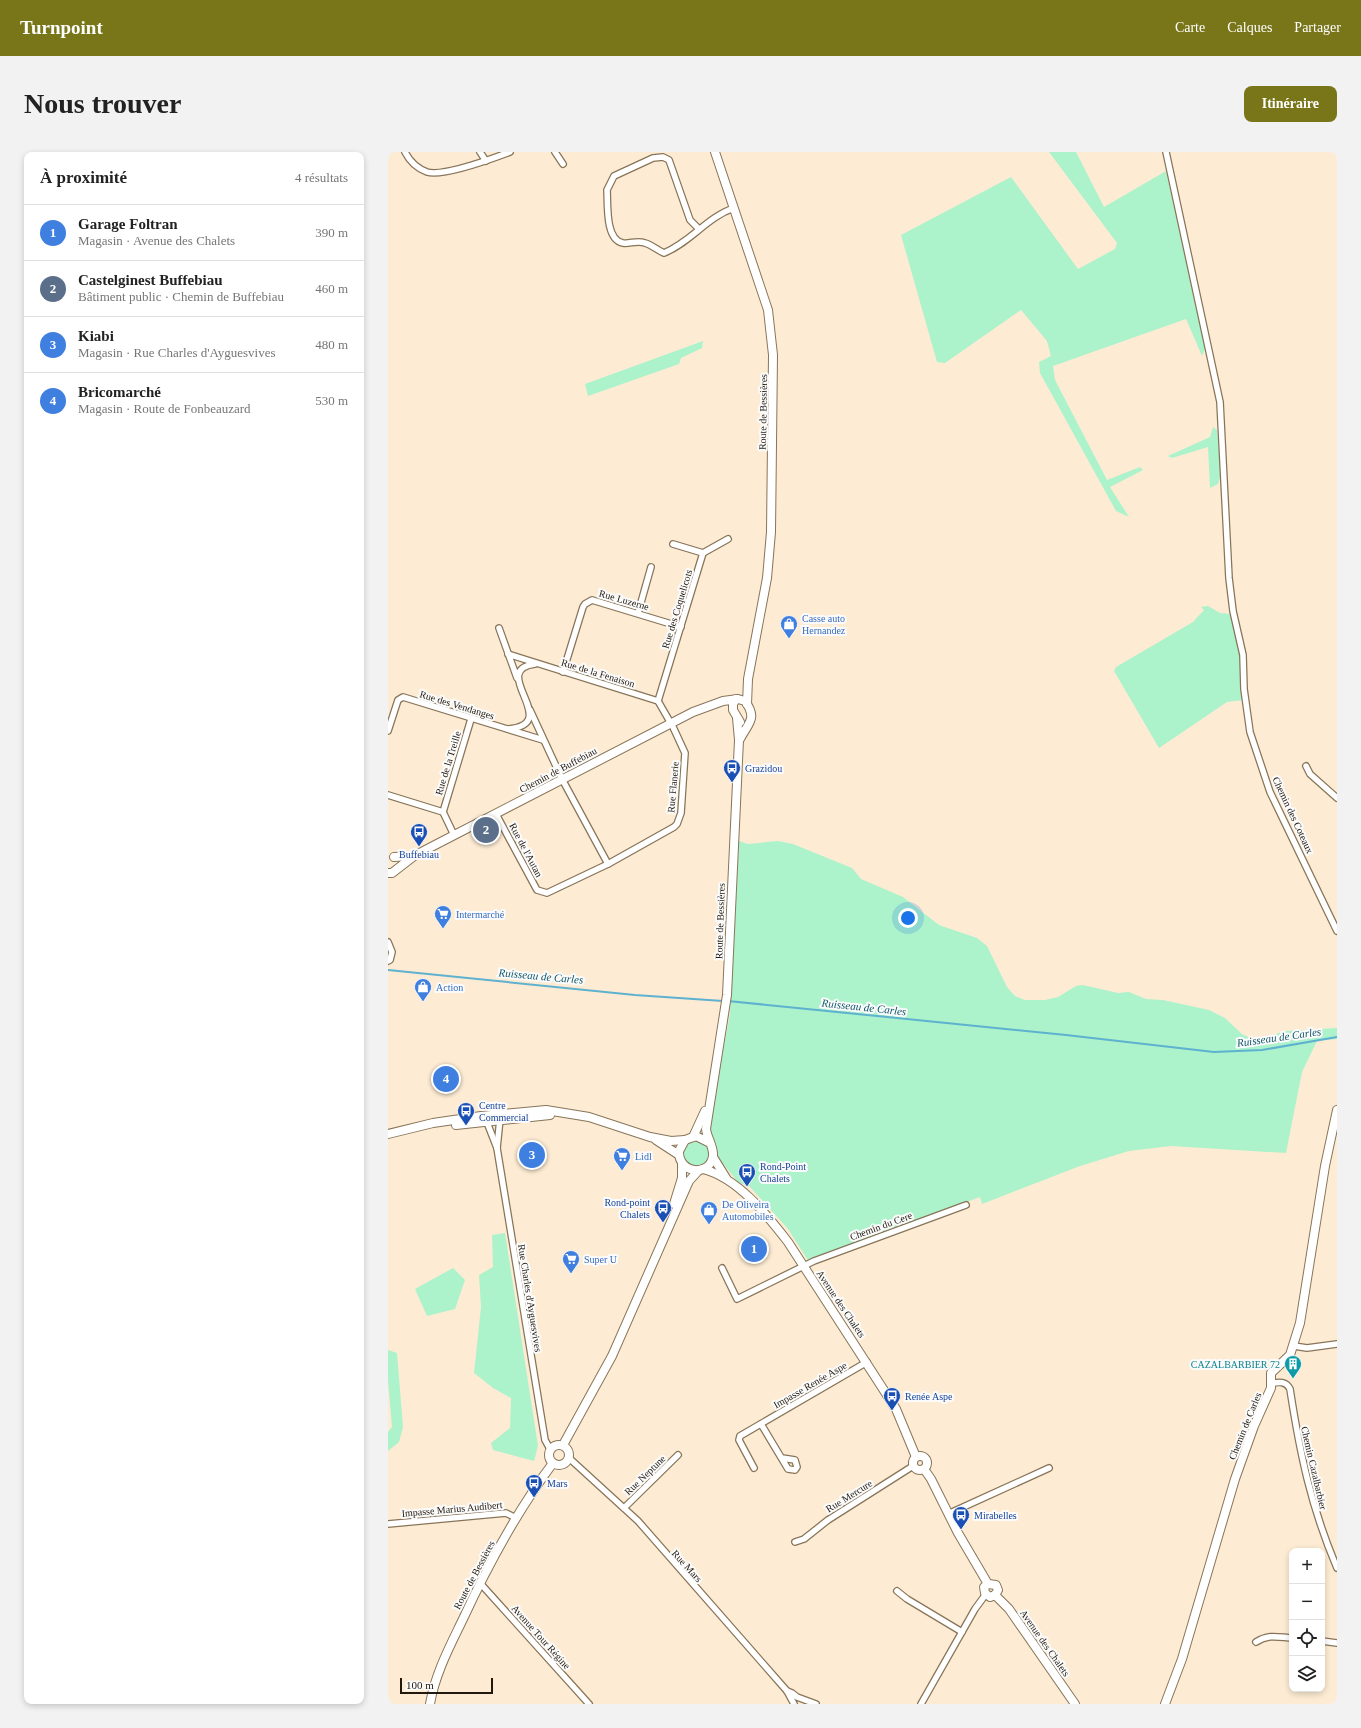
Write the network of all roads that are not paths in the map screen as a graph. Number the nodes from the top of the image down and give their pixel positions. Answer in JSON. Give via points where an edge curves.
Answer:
{"nodes":[{"id":1,"x":405,"y":152,"type":"edge"},
{"id":2,"x":480,"y":152,"type":"edge"},
{"id":3,"x":510,"y":152,"type":"edge"},
{"id":4,"x":555,"y":152,"type":"edge"},
{"id":5,"x":716,"y":152,"type":"edge"},
{"id":6,"x":1166,"y":152,"type":"edge"},
{"id":7,"x":486,"y":161,"type":"junction"},
{"id":8,"x":563,"y":164,"type":"dead end"},
{"id":9,"x":734,"y":208,"type":"junction"},
{"id":10,"x":699,"y":229,"type":"junction"},
{"id":11,"x":728,"y":539,"type":"dead end"},
{"id":12,"x":673,"y":544,"type":"dead end"},
{"id":13,"x":703,"y":553,"type":"junction"},
{"id":14,"x":651,"y":567,"type":"dead end"},
{"id":15,"x":638,"y":613,"type":"junction"},
{"id":16,"x":681,"y":626,"type":"junction"},
{"id":17,"x":498,"y":628,"type":"dead end"},
{"id":18,"x":508,"y":654,"type":"junction"},
{"id":19,"x":537,"y":663,"type":"junction"},
{"id":20,"x":563,"y":672,"type":"junction"},
{"id":21,"x":748,"y":679,"type":"junction"},
{"id":22,"x":518,"y":682,"type":"junction"},
{"id":23,"x":737,"y":699,"type":"junction"},
{"id":24,"x":658,"y":701,"type":"junction"},
{"id":25,"x":712,"y":704,"type":"junction"},
{"id":26,"x":748,"y":704,"type":"junction"},
{"id":27,"x":530,"y":710,"type":"junction"},
{"id":28,"x":733,"y":710,"type":"junction"},
{"id":29,"x":737,"y":718,"type":"junction"},
{"id":30,"x":471,"y":719,"type":"junction"},
{"id":31,"x":670,"y":722,"type":"junction"},
{"id":32,"x":748,"y":724,"type":"junction"},
{"id":33,"x":506,"y":729,"type":"junction"},
{"id":34,"x":388,"y":731,"type":"edge"},
{"id":35,"x":543,"y":740,"type":"junction"},
{"id":36,"x":739,"y":740,"type":"junction"},
{"id":37,"x":1306,"y":766,"type":"dead end"},
{"id":38,"x":562,"y":779,"type":"junction"},
{"id":39,"x":388,"y":795,"type":"edge"},
{"id":40,"x":1337,"y":798,"type":"edge"},
{"id":41,"x":443,"y":812,"type":"junction"},
{"id":42,"x":496,"y":814,"type":"junction"},
{"id":43,"x":454,"y":835,"type":"junction"},
{"id":44,"x":390,"y":856,"type":"edge"},
{"id":45,"x":414,"y":856,"type":"junction"},
{"id":46,"x":608,"y":864,"type":"junction"},
{"id":47,"x":397,"y":868,"type":"junction"},
{"id":48,"x":389,"y":873,"type":"edge"},
{"id":49,"x":1337,"y":931,"type":"edge"},
{"id":50,"x":388,"y":942,"type":"edge"},
{"id":51,"x":388,"y":960,"type":"edge"},
{"id":52,"x":709,"y":1101,"type":"junction"},
{"id":53,"x":1337,"y":1110,"type":"edge"},
{"id":54,"x":494,"y":1118,"type":"junction"},
{"id":55,"x":388,"y":1134,"type":"edge"},
{"id":56,"x":650,"y":1137,"type":"junction"},
{"id":57,"x":689,"y":1138,"type":"junction"},
{"id":58,"x":708,"y":1142,"type":"junction"},
{"id":59,"x":497,"y":1148,"type":"junction"},
{"id":60,"x":679,"y":1155,"type":"junction"},
{"id":61,"x":712,"y":1157,"type":"junction"},
{"id":62,"x":682,"y":1164,"type":"junction"},
{"id":63,"x":701,"y":1170,"type":"junction"},
{"id":64,"x":726,"y":1179,"type":"junction"},
{"id":65,"x":966,"y":1205,"type":"dead end"},
{"id":66,"x":666,"y":1231,"type":"junction"},
{"id":67,"x":803,"y":1266,"type":"junction"},
{"id":68,"x":722,"y":1268,"type":"dead end"},
{"id":69,"x":1337,"y":1344,"type":"edge"},
{"id":70,"x":1294,"y":1346,"type":"junction"},
{"id":71,"x":867,"y":1362,"type":"junction"},
{"id":72,"x":1272,"y":1383,"type":"junction"},
{"id":73,"x":761,"y":1424,"type":"junction"},
{"id":74,"x":563,"y":1445,"type":"junction"},
{"id":75,"x":550,"y":1449,"type":"junction"},
{"id":76,"x":678,"y":1455,"type":"dead end"},
{"id":77,"x":916,"y":1457,"type":"junction"},
{"id":78,"x":569,"y":1458,"type":"junction"},
{"id":79,"x":782,"y":1458,"type":"dead end"},
{"id":80,"x":552,"y":1463,"type":"junction"},
{"id":81,"x":913,"y":1466,"type":"junction"},
{"id":82,"x":754,"y":1468,"type":"dead end"},
{"id":83,"x":1049,"y":1468,"type":"dead end"},
{"id":84,"x":924,"y":1469,"type":"junction"},
{"id":85,"x":624,"y":1508,"type":"junction"},
{"id":86,"x":948,"y":1514,"type":"junction"},
{"id":87,"x":516,"y":1518,"type":"junction"},
{"id":88,"x":388,"y":1524,"type":"edge"},
{"id":89,"x":795,"y":1542,"type":"dead end"},
{"id":90,"x":1337,"y":1568,"type":"edge"},
{"id":91,"x":480,"y":1583,"type":"junction"},
{"id":92,"x":988,"y":1584,"type":"junction"},
{"id":93,"x":897,"y":1591,"type":"dead end"},
{"id":94,"x":995,"y":1595,"type":"junction"},
{"id":95,"x":983,"y":1598,"type":"junction"},
{"id":96,"x":962,"y":1632,"type":"junction"},
{"id":97,"x":1289,"y":1638,"type":"edge"},
{"id":98,"x":1325,"y":1641,"type":"edge"},
{"id":99,"x":1256,"y":1642,"type":"dead end"},
{"id":100,"x":1337,"y":1643,"type":"edge"},
{"id":101,"x":787,"y":1692,"type":"junction"},
{"id":102,"x":586,"y":1703,"type":"edge"},
{"id":103,"x":430,"y":1704,"type":"edge"},
{"id":104,"x":794,"y":1704,"type":"edge"},
{"id":105,"x":816,"y":1704,"type":"edge"},
{"id":106,"x":921,"y":1704,"type":"edge"},
{"id":107,"x":1075,"y":1704,"type":"edge"},
{"id":108,"x":1165,"y":1704,"type":"edge"}],
"edges":[{"from":1,"to":7,"type":"street","via":[[416,167],[429,172]]},
{"from":2,"to":7,"type":"street"},
{"from":3,"to":7,"type":"street"},
{"from":4,"to":8,"type":"street"},
{"from":5,"to":9,"type":"street","name":"Route de Bessières"},
{"from":6,"to":49,"type":"street","name":"Chemin des Coteaux","via":[[1220,402],[1229,578],[1243,655],[1244,689],[1250,732],[1270,792]]},
{"from":9,"to":10,"type":"street","via":[[719,214]]},
{"from":9,"to":21,"type":"street","name":"Route de Bessières","via":[[768,310],[773,355],[771,532],[767,578]]},
{"from":10,"to":10,"type":"street","via":[[690,220],[669,160],[663,157],[653,158],[614,176],[609,183],[607,190],[610,230],[615,240],[623,243],[646,243],[654,250],[664,252],[688,240]]},
{"from":11,"to":13,"type":"street"},
{"from":12,"to":13,"type":"street"},
{"from":13,"to":16,"type":"street","name":"Rue des Coquelicots"},
{"from":14,"to":15,"type":"street"},
{"from":15,"to":16,"type":"street","name":"Rue Luzerne"},
{"from":15,"to":20,"type":"street","name":"Rue Luzerne","via":[[588,601],[583,607]]},
{"from":16,"to":24,"type":"street","name":"Rue des Coquelicots"},
{"from":17,"to":18,"type":"street"},
{"from":18,"to":19,"type":"street","name":"Rue de la Fenaison"},
{"from":18,"to":22,"type":"street"},
{"from":19,"to":20,"type":"street","name":"Rue de la Fenaison"},
{"from":19,"to":22,"type":"street","via":[[523,668],[518,675]]},
{"from":20,"to":24,"type":"street","name":"Rue de la Fenaison"},
{"from":21,"to":23,"type":"street","name":"Route de Bessières"},
{"from":21,"to":26,"type":"street","name":"Route de Bessières"},
{"from":22,"to":27,"type":"street"},
{"from":23,"to":25,"type":"street","name":"Chemin de Buffebiau"},
{"from":23,"to":26,"type":"street"},
{"from":23,"to":28,"type":"street","name":"Route de Bessières","via":[[733,704]]},
{"from":24,"to":31,"type":"street"},
{"from":25,"to":28,"type":"street"},
{"from":25,"to":31,"type":"street","name":"Chemin de Buffebiau"},
{"from":26,"to":32,"type":"street","name":"Route de Bessières","via":[[753,714],[752,721]]},
{"from":27,"to":33,"type":"street","via":[[525,723]]},
{"from":27,"to":35,"type":"street"},
{"from":28,"to":29,"type":"street","name":"Route de Bessières"},
{"from":29,"to":32,"type":"street","via":[[740,722]]},
{"from":29,"to":36,"type":"street","name":"Route de Bessières"},
{"from":30,"to":33,"type":"street","name":"Rue des Vendanges"},
{"from":30,"to":34,"type":"street","name":"Rue des Vendanges","via":[[403,697],[398,700]]},
{"from":30,"to":41,"type":"street","name":"Rue de la Treille"},
{"from":31,"to":38,"type":"street","name":"Chemin de Buffebiau"},
{"from":31,"to":46,"type":"street","name":"Rue Flanerie","via":[[685,753],[680,819],[674,827]]},
{"from":32,"to":36,"type":"street","name":"Route de Bessières"},
{"from":33,"to":35,"type":"street","name":"Rue des Vendanges"},
{"from":35,"to":38,"type":"street"},
{"from":36,"to":52,"type":"street","name":"Route de Bessières","via":[[727,995]]},
{"from":37,"to":40,"type":"street","via":[[1310,774]]},
{"from":38,"to":42,"type":"street","name":"Chemin de Buffebiau"},
{"from":38,"to":46,"type":"street"},
{"from":39,"to":41,"type":"street"},
{"from":41,"to":43,"type":"street"},
{"from":42,"to":43,"type":"street","name":"Chemin de Buffebiau"},
{"from":42,"to":46,"type":"street","name":"Rue de l'Autan","via":[[537,890],[543,893],[548,893]]},
{"from":43,"to":45,"type":"street","name":"Chemin de Buffebiau"},
{"from":44,"to":45,"type":"street","name":"Chemin de Buffebiau"},
{"from":44,"to":47,"type":"street","via":[[398,864]]},
{"from":45,"to":47,"type":"street","name":"Chemin de Buffebiau"},
{"from":47,"to":48,"type":"street","name":"Chemin de Buffebiau"},
{"from":50,"to":51,"type":"street","via":[[392,952]]},
{"from":52,"to":57,"type":"street","name":"Route de Bessières"},
{"from":52,"to":58,"type":"street","name":"Route de Bessières","via":[[706,1128]]},
{"from":53,"to":70,"type":"street","name":"Chemin de Carles"},
{"from":54,"to":55,"type":"street"},
{"from":54,"to":56,"type":"street","via":[[546,1110],[606,1121]]},
{"from":54,"to":59,"type":"street","name":"Rue Charles d'Ayguesvives"},
{"from":54,"to":59,"type":"street","name":"Rue Charles d'Ayguesvives"},
{"from":56,"to":57,"type":"street","via":[[671,1141]]},
{"from":56,"to":60,"type":"street"},
{"from":57,"to":58,"type":"street","via":[[700,1137]]},
{"from":57,"to":60,"type":"street","name":"Route de Bessières","via":[[680,1147]]},
{"from":58,"to":61,"type":"street","name":"Route de Bessières","via":[[712,1149]]},
{"from":59,"to":75,"type":"street","name":"Rue Charles d'Ayguesvives","via":[[545,1440]]},
{"from":60,"to":62,"type":"street"},
{"from":61,"to":63,"type":"street","via":[[708,1165]]},
{"from":61,"to":64,"type":"street","name":"Avenue des Chalets"},
{"from":62,"to":63,"type":"street","via":[[690,1169]]},
{"from":62,"to":66,"type":"street","via":[[682,1178]]},
{"from":63,"to":64,"type":"street","name":"Avenue des Chalets"},
{"from":63,"to":66,"type":"street","via":[[689,1181]]},
{"from":64,"to":67,"type":"street","name":"Avenue des Chalets","via":[[750,1198],[774,1223]]},
{"from":65,"to":67,"type":"street","name":"Chemin du Cere"},
{"from":66,"to":74,"type":"street","via":[[612,1356]]},
{"from":67,"to":68,"type":"street","name":"Chemin du Cere","via":[[737,1299]]},
{"from":67,"to":71,"type":"street","name":"Avenue des Chalets"},
{"from":69,"to":70,"type":"street","via":[[1307,1348]]},
{"from":70,"to":72,"type":"street","name":"Chemin de Carles","via":[[1286,1360],[1272,1370]]},
{"from":71,"to":73,"type":"street","name":"Impasse Renée Aspe"},
{"from":71,"to":77,"type":"street","name":"Avenue des Chalets","via":[[896,1409]]},
{"from":72,"to":90,"type":"street","name":"Chemin Cazalbarbier","via":[[1283,1382],[1290,1389],[1297,1439],[1309,1492]]},
{"from":72,"to":108,"type":"street","name":"Chemin de Carles","via":[[1235,1479],[1182,1659]]},
{"from":73,"to":79,"type":"street"},
{"from":73,"to":82,"type":"street","name":"Impasse Renée Aspe","via":[[740,1436],[739,1440]]},
{"from":74,"to":75,"type":"street","via":[[557,1444]]},
{"from":74,"to":78,"type":"street","via":[[568,1450]]},
{"from":75,"to":80,"type":"street","via":[[549,1458]]},
{"from":76,"to":85,"type":"street","name":"Rue Neptune"},
{"from":77,"to":81,"type":"street"},
{"from":77,"to":84,"type":"street","name":"Avenue des Chalets","via":[[925,1458],[927,1463]]},
{"from":78,"to":80,"type":"street","via":[[559,1465]]},
{"from":78,"to":85,"type":"street","name":"Rue Mars"},
{"from":80,"to":87,"type":"street","name":"Route de Bessières"},
{"from":81,"to":84,"type":"street","via":[[919,1470]]},
{"from":81,"to":89,"type":"street","name":"Rue Mercure","via":[[828,1520],[804,1539]]},
{"from":83,"to":86,"type":"street"},
{"from":84,"to":86,"type":"street","name":"Avenue des Chalets"},
{"from":85,"to":101,"type":"street","name":"Rue Mars"},
{"from":86,"to":92,"type":"street","name":"Avenue des Chalets"},
{"from":87,"to":88,"type":"street","name":"Impasse Marius Audibert","via":[[506,1513]]},
{"from":87,"to":91,"type":"street","name":"Route de Bessières"},
{"from":91,"to":102,"type":"street","name":"Avenue Tour Régine"},
{"from":91,"to":103,"type":"street","name":"Route de Bessières","via":[[446,1654]]},
{"from":92,"to":94,"type":"street","name":"Avenue des Chalets","via":[[994,1584],[997,1588]]},
{"from":92,"to":95,"type":"street","via":[[984,1589]]},
{"from":93,"to":96,"type":"street"},
{"from":94,"to":95,"type":"street"},
{"from":94,"to":107,"type":"street","name":"Avenue des Chalets","via":[[1009,1609]]},
{"from":95,"to":96,"type":"street"},
{"from":96,"to":106,"type":"street"},
{"from":97,"to":99,"type":"street","via":[[1270,1636]]},
{"from":98,"to":100,"type":"street"},
{"from":101,"to":104,"type":"street"},
{"from":101,"to":105,"type":"street"}]}
